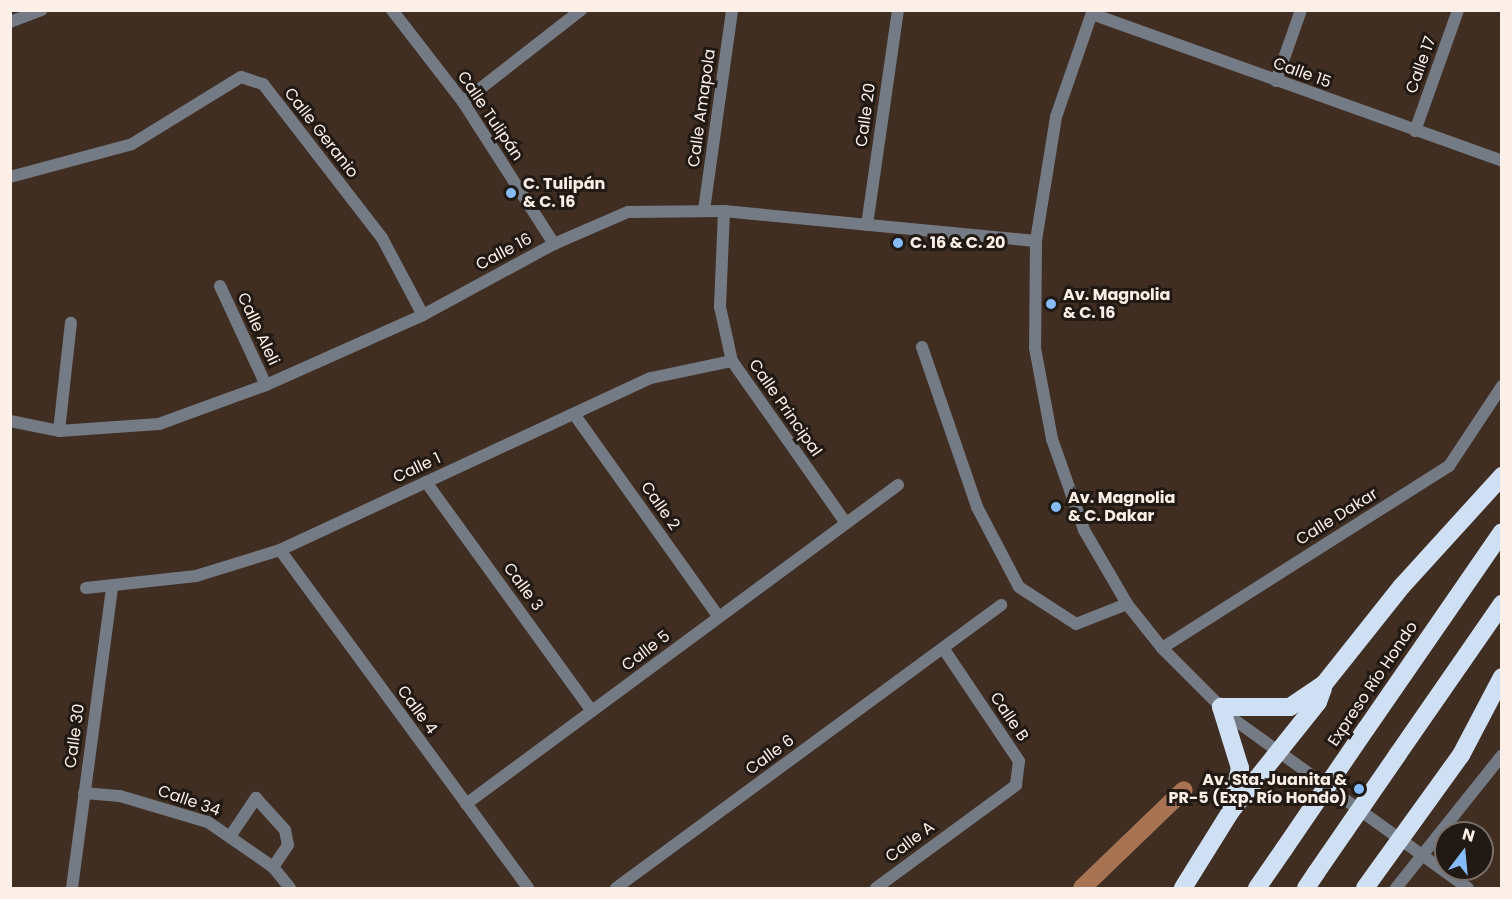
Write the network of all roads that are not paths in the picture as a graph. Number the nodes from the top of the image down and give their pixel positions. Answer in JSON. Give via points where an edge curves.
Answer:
{"nodes":[{"id":1,"x":42,"y":10,"type":"edge"},
{"id":2,"x":392,"y":10,"type":"edge"},
{"id":3,"x":581,"y":10,"type":"edge"},
{"id":4,"x":732,"y":10,"type":"edge"},
{"id":5,"x":898,"y":10,"type":"edge"},
{"id":6,"x":1301,"y":10,"type":"edge"},
{"id":7,"x":1458,"y":10,"type":"edge"},
{"id":8,"x":1092,"y":12,"type":"edge"},
{"id":9,"x":10,"y":22,"type":"edge"},
{"id":10,"x":1276,"y":81,"type":"junction"},
{"id":11,"x":462,"y":102,"type":"junction"},
{"id":12,"x":1415,"y":130,"type":"junction"},
{"id":13,"x":1502,"y":161,"type":"edge"},
{"id":14,"x":10,"y":177,"type":"edge"},
{"id":15,"x":704,"y":210,"type":"junction"},
{"id":16,"x":724,"y":211,"type":"junction"},
{"id":17,"x":867,"y":225,"type":"junction"},
{"id":18,"x":1036,"y":240,"type":"junction"},
{"id":19,"x":554,"y":244,"type":"junction"},
{"id":20,"x":220,"y":286,"type":"dead end"},
{"id":21,"x":423,"y":315,"type":"junction"},
{"id":22,"x":70,"y":323,"type":"dead end"},
{"id":23,"x":922,"y":347,"type":"dead end"},
{"id":24,"x":732,"y":361,"type":"junction"},
{"id":25,"x":266,"y":385,"type":"junction"},
{"id":26,"x":1502,"y":386,"type":"edge"},
{"id":27,"x":574,"y":414,"type":"junction"},
{"id":28,"x":10,"y":421,"type":"edge"},
{"id":29,"x":59,"y":431,"type":"junction"},
{"id":30,"x":1502,"y":476,"type":"edge"},
{"id":31,"x":426,"y":482,"type":"junction"},
{"id":32,"x":898,"y":485,"type":"dead end"},
{"id":33,"x":846,"y":523,"type":"junction"},
{"id":34,"x":1502,"y":532,"type":"edge"},
{"id":35,"x":280,"y":550,"type":"junction"},
{"id":36,"x":86,"y":588,"type":"dead end"},
{"id":37,"x":112,"y":588,"type":"junction"},
{"id":38,"x":1127,"y":604,"type":"junction"},
{"id":39,"x":1502,"y":604,"type":"edge"},
{"id":40,"x":1001,"y":605,"type":"dead end"},
{"id":41,"x":719,"y":617,"type":"junction"},
{"id":42,"x":943,"y":648,"type":"junction"},
{"id":43,"x":1162,"y":648,"type":"junction"},
{"id":44,"x":1502,"y":677,"type":"edge"},
{"id":45,"x":1324,"y":684,"type":"junction"},
{"id":46,"x":1221,"y":707,"type":"junction"},
{"id":47,"x":592,"y":711,"type":"junction"},
{"id":48,"x":1278,"y":753,"type":"junction"},
{"id":49,"x":1502,"y":755,"type":"edge"},
{"id":50,"x":84,"y":792,"type":"junction"},
{"id":51,"x":465,"y":804,"type":"junction"},
{"id":52,"x":1231,"y":811,"type":"junction"},
{"id":53,"x":964,"y":823,"type":"joint"},
{"id":54,"x":231,"y":835,"type":"junction"},
{"id":55,"x":1401,"y":842,"type":"junction"},
{"id":56,"x":1421,"y":855,"type":"junction"},
{"id":57,"x":273,"y":867,"type":"junction"},
{"id":58,"x":72,"y":888,"type":"edge"},
{"id":59,"x":290,"y":888,"type":"edge"},
{"id":60,"x":528,"y":888,"type":"edge"},
{"id":61,"x":616,"y":888,"type":"edge"},
{"id":62,"x":876,"y":888,"type":"edge"},
{"id":63,"x":1183,"y":888,"type":"edge"},
{"id":64,"x":1257,"y":888,"type":"edge"},
{"id":65,"x":1305,"y":888,"type":"edge"},
{"id":66,"x":1365,"y":888,"type":"edge"},
{"id":67,"x":1396,"y":888,"type":"edge"},
{"id":68,"x":1468,"y":888,"type":"edge"}],
"edges":[{"from":1,"to":9,"type":"street"},
{"from":2,"to":11,"type":"street","name":"Calle Tulipán"},
{"from":3,"to":11,"type":"street"},
{"from":4,"to":15,"type":"street","name":"Calle Amapola"},
{"from":5,"to":17,"type":"street","name":"Calle 20"},
{"from":6,"to":10,"type":"street"},
{"from":7,"to":12,"type":"street","name":"Calle 17"},
{"from":8,"to":10,"type":"street","name":"Calle 15"},
{"from":8,"to":18,"type":"street","via":[[1056,117]]},
{"from":10,"to":12,"type":"street","name":"Calle 15"},
{"from":11,"to":19,"type":"street","name":"Calle Tulipán"},
{"from":12,"to":13,"type":"street","name":"Calle 15"},
{"from":14,"to":21,"type":"street","name":"Calle Geranio","via":[[132,144],[241,77],[263,84],[382,238]]},
{"from":15,"to":16,"type":"street","name":"Calle 16"},
{"from":15,"to":19,"type":"street","name":"Calle 16","via":[[628,212]]},
{"from":16,"to":17,"type":"street","name":"Calle 16"},
{"from":16,"to":24,"type":"street","name":"Calle Principal","via":[[720,307]]},
{"from":17,"to":18,"type":"street","name":"Calle 16"},
{"from":18,"to":38,"type":"street","via":[[1035,348],[1052,439],[1084,530]]},
{"from":19,"to":21,"type":"street","name":"Calle 16"},
{"from":20,"to":25,"type":"street","name":"Calle Aleli"},
{"from":21,"to":25,"type":"street","name":"Calle 16"},
{"from":22,"to":29,"type":"street"},
{"from":23,"to":38,"type":"street","via":[[977,507],[1019,587],[1076,624]]},
{"from":24,"to":27,"type":"street","name":"Calle 1","via":[[651,378]]},
{"from":24,"to":33,"type":"street","name":"Calle Principal"},
{"from":25,"to":29,"type":"street","name":"Calle 16","via":[[159,424]]},
{"from":26,"to":43,"type":"street","name":"Calle Dakar","via":[[1449,466]]},
{"from":27,"to":31,"type":"street","name":"Calle 1"},
{"from":27,"to":41,"type":"street","name":"Calle 2"},
{"from":28,"to":29,"type":"street","name":"Calle 16"},
{"from":30,"to":45,"type":"highway","via":[[1402,586]]},
{"from":31,"to":35,"type":"street","name":"Calle 1"},
{"from":31,"to":47,"type":"street","name":"Calle 3"},
{"from":32,"to":33,"type":"street","name":"Calle 5"},
{"from":33,"to":41,"type":"street","name":"Calle 5"},
{"from":34,"to":64,"type":"highway","name":"Expreso Río Hondo","bridge":true},
{"from":35,"to":37,"type":"street","name":"Calle 1","via":[[196,576]]},
{"from":35,"to":51,"type":"street","name":"Calle 4"},
{"from":36,"to":37,"type":"street","name":"Calle 1"},
{"from":37,"to":50,"type":"street","name":"Calle 30"},
{"from":38,"to":43,"type":"street"},
{"from":39,"to":65,"type":"highway","bridge":true},
{"from":40,"to":42,"type":"street","name":"Calle 6"},
{"from":41,"to":47,"type":"street","name":"Calle 5"},
{"from":42,"to":53,"type":"street","name":"Calle B","via":[[1019,761],[1016,785]]},
{"from":42,"to":61,"type":"street","name":"Calle 6"},
{"from":43,"to":46,"type":"street"},
{"from":44,"to":55,"type":"highway","via":[[1474,734]]},
{"from":45,"to":46,"type":"highway","via":[[1290,706]]},
{"from":45,"to":48,"type":"highway","via":[[1318,702]]},
{"from":46,"to":48,"type":"street"},
{"from":46,"to":52,"type":"highway","via":[[1240,768]]},
{"from":47,"to":51,"type":"street","name":"Calle 5"},
{"from":48,"to":52,"type":"highway"},
{"from":48,"to":55,"type":"street"},
{"from":49,"to":56,"type":"street"},
{"from":50,"to":54,"type":"street","name":"Calle 34","via":[[208,822]]},
{"from":50,"to":58,"type":"street","name":"Calle 30"},
{"from":51,"to":60,"type":"street","name":"Calle 4"},
{"from":52,"to":63,"type":"highway"},
{"from":53,"to":62,"type":"street","name":"Calle A"},
{"from":54,"to":57,"type":"street","name":"Calle 34"},
{"from":54,"to":57,"type":"street","via":[[256,798],[285,830],[288,845]]},
{"from":55,"to":56,"type":"street"},
{"from":55,"to":66,"type":"highway"},
{"from":56,"to":67,"type":"street"},
{"from":56,"to":68,"type":"street"},
{"from":57,"to":59,"type":"street","name":"Calle 34"}]}
